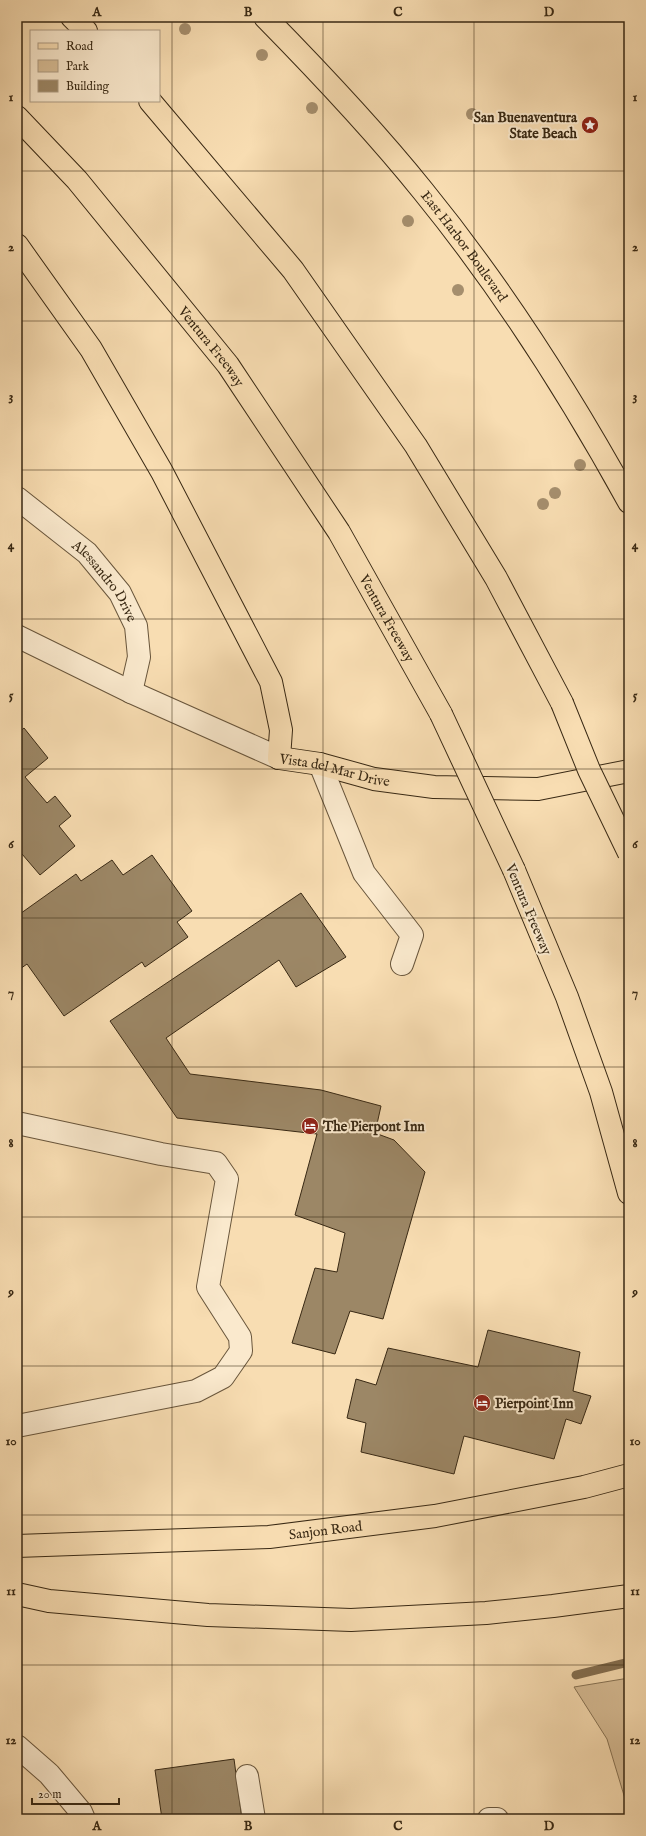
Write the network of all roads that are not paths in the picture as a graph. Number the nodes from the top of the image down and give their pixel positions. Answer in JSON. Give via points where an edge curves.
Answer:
{"nodes":[{"id":1,"x":72,"y":17,"type":"edge"},
{"id":2,"x":265,"y":17,"type":"edge"},
{"id":3,"x":85,"y":30,"type":"edge"},
{"id":4,"x":151,"y":102,"type":"edge"},
{"id":5,"x":17,"y":117,"type":"edge"},
{"id":6,"x":17,"y":245,"type":"edge"},
{"id":7,"x":17,"y":498,"type":"edge"},
{"id":8,"x":629,"y":502,"type":"edge"},
{"id":9,"x":17,"y":636,"type":"edge"},
{"id":10,"x":131,"y":692,"type":"junction"},
{"id":11,"x":279,"y":758,"type":"junction"},
{"id":12,"x":320,"y":764,"type":"junction"},
{"id":13,"x":629,"y":771,"type":"edge"},
{"id":14,"x":629,"y":853,"type":"edge"},
{"id":15,"x":402,"y":964,"type":"dead end"},
{"id":16,"x":21,"y":1124,"type":"edge"},
{"id":17,"x":629,"y":1193,"type":"edge"},
{"id":18,"x":17,"y":1426,"type":"edge"},
{"id":19,"x":629,"y":1475,"type":"edge"},
{"id":20,"x":17,"y":1546,"type":"edge"},
{"id":21,"x":17,"y":1594,"type":"edge"},
{"id":22,"x":629,"y":1596,"type":"edge"},
{"id":23,"x":17,"y":1746,"type":"edge"},
{"id":24,"x":248,"y":1776,"type":"dead end"},
{"id":25,"x":84,"y":1819,"type":"edge"},
{"id":26,"x":254,"y":1819,"type":"edge"},
{"id":27,"x":489,"y":1819,"type":"edge"},
{"id":28,"x":497,"y":1819,"type":"edge"}],
"edges":[{"from":1,"to":3,"type":"main road"},
{"from":2,"to":8,"type":"main road","name":"East Harbor Boulevard","via":[[341,96],[413,180],[494,285],[565,391]]},
{"from":4,"to":14,"type":"main road","bridge":true,"via":[[293,270],[416,446],[496,578],[562,702],[589,770]]},
{"from":5,"to":17,"type":"main road","name":"Ventura Freeway","bridge":true,"via":[[77,180],[228,365],[340,532],[441,714],[514,870],[567,997],[601,1092]]},
{"from":6,"to":11,"type":"main road","via":[[91,349],[162,472],[270,682],[281,730]]},
{"from":7,"to":10,"type":"street","name":"Alessandro Drive","via":[[87,553],[120,593],[136,626],[139,657]]},
{"from":9,"to":10,"type":"street","name":"Vista del Mar Drive"},
{"from":10,"to":11,"type":"street","name":"Vista del Mar Drive"},
{"from":11,"to":12,"type":"main road","name":"Vista del Mar Drive"},
{"from":12,"to":13,"type":"main road","name":"Vista del Mar Drive","via":[[374,779],[434,787],[538,789]]},
{"from":12,"to":15,"type":"street","via":[[364,873],[412,935]]},
{"from":16,"to":18,"type":"street","via":[[216,1164],[227,1179],[208,1287],[240,1337],[241,1351],[223,1377],[196,1392]]},
{"from":19,"to":20,"type":"main road","name":"Sanjon Road","via":[[584,1487],[435,1516],[269,1537]]},
{"from":21,"to":22,"type":"main road","via":[[49,1601],[208,1615],[351,1620],[486,1613]]},
{"from":23,"to":25,"type":"street","via":[[49,1774]]},
{"from":24,"to":26,"type":"street"},
{"from":27,"to":28,"type":"street"}]}
